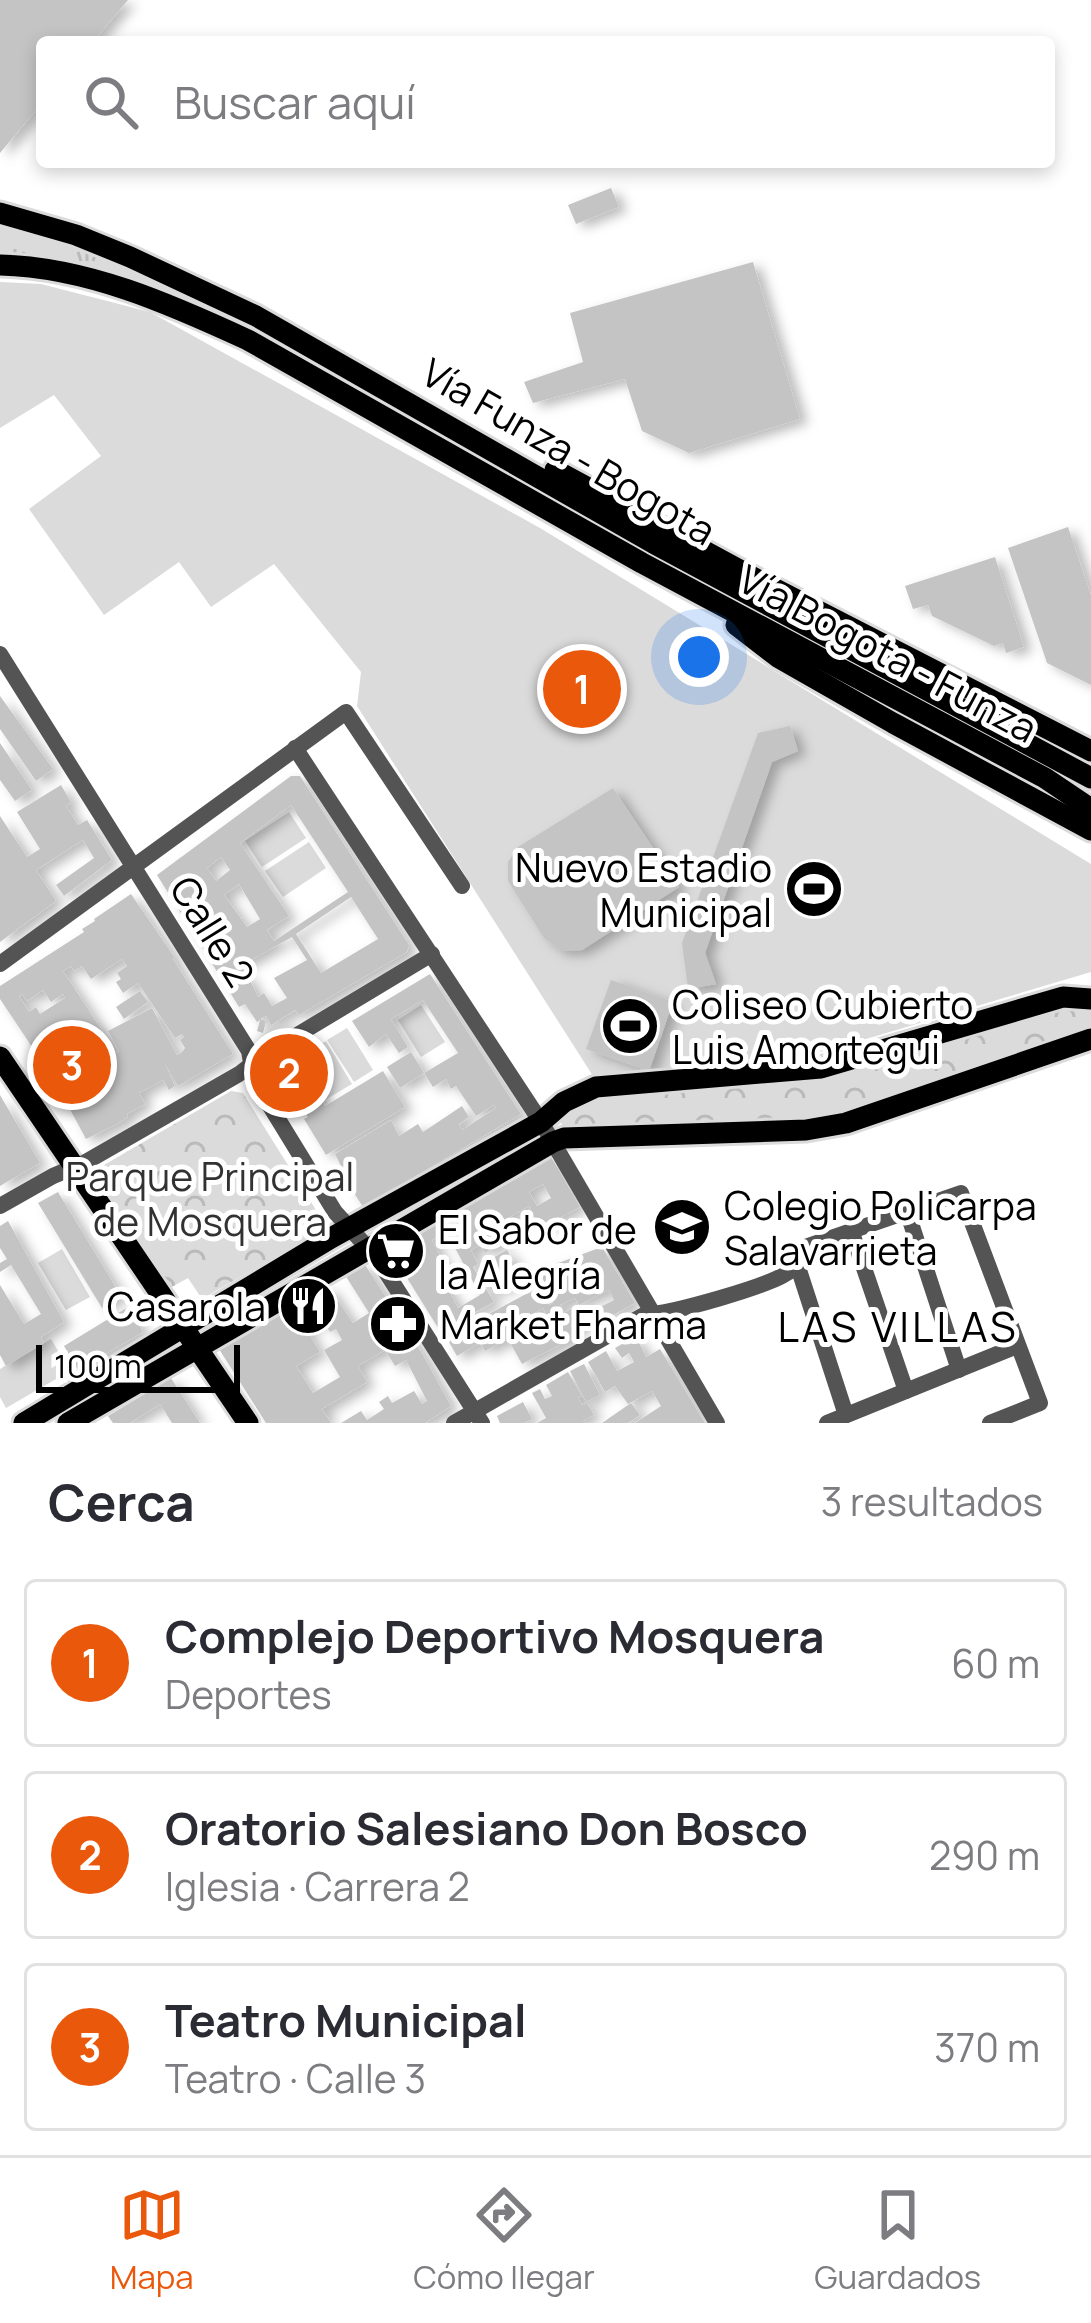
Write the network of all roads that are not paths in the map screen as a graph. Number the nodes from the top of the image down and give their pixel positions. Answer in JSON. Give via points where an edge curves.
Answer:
{"nodes":[{"id":1,"x":0,"y":213,"type":"edge"},
{"id":2,"x":0,"y":265,"type":"edge"},
{"id":3,"x":414,"y":405,"type":"junction"},
{"id":4,"x":704,"y":596,"type":"junction"},
{"id":5,"x":0,"y":654,"type":"edge"},
{"id":6,"x":295,"y":748,"type":"junction"},
{"id":7,"x":1091,"y":751,"type":"edge"},
{"id":8,"x":1091,"y":778,"type":"edge"},
{"id":9,"x":1091,"y":809,"type":"edge"},
{"id":10,"x":1091,"y":830,"type":"edge"},
{"id":11,"x":134,"y":867,"type":"junction"},
{"id":12,"x":463,"y":886,"type":"dead end"},
{"id":13,"x":431,"y":955,"type":"junction"},
{"id":14,"x":0,"y":964,"type":"edge"},
{"id":15,"x":1091,"y":999,"type":"edge"},
{"id":16,"x":1091,"y":1039,"type":"edge"},
{"id":17,"x":0,"y":1057,"type":"edge"},
{"id":18,"x":252,"y":1065,"type":"junction"},
{"id":19,"x":547,"y":1132,"type":"junction"},
{"id":20,"x":74,"y":1167,"type":"junction"},
{"id":21,"x":0,"y":1206,"type":"edge"},
{"id":22,"x":907,"y":1211,"type":"junction"},
{"id":23,"x":349,"y":1229,"type":"junction"},
{"id":24,"x":851,"y":1230,"type":"junction"},
{"id":25,"x":369,"y":1248,"type":"junction"},
{"id":26,"x":797,"y":1264,"type":"junction"},
{"id":27,"x":653,"y":1315,"type":"junction"},
{"id":28,"x":183,"y":1328,"type":"junction"},
{"id":29,"x":1016,"y":1346,"type":"junction"},
{"id":30,"x":198,"y":1348,"type":"junction"},
{"id":31,"x":958,"y":1370,"type":"junction"},
{"id":32,"x":906,"y":1391,"type":"junction"},
{"id":33,"x":846,"y":1415,"type":"junction"},
{"id":34,"x":478,"y":1417,"type":"edge"},
{"id":35,"x":24,"y":1423,"type":"edge"},
{"id":36,"x":68,"y":1423,"type":"edge"},
{"id":37,"x":248,"y":1423,"type":"edge"},
{"id":38,"x":454,"y":1423,"type":"edge"},
{"id":39,"x":717,"y":1423,"type":"edge"},
{"id":40,"x":827,"y":1423,"type":"edge"},
{"id":41,"x":990,"y":1423,"type":"edge"}],
"edges":[{"from":1,"to":3,"type":"main road","name":"Vía Funza - Bogota","via":[[183,280]]},
{"from":2,"to":4,"type":"main road","name":"Vía Bogota - Funza","via":[[114,284],[227,330]]},
{"from":3,"to":7,"type":"main road","via":[[518,451]]},
{"from":3,"to":8,"type":"main road","name":"Vía Funza - Bogota"},
{"from":4,"to":9,"type":"main road","name":"Vía Bogota - Funza"},
{"from":4,"to":10,"type":"main road","via":[[779,658]]},
{"from":5,"to":11,"type":"street","name":"Calle 2"},
{"from":6,"to":11,"type":"street"},
{"from":6,"to":12,"type":"street","via":[[346,712]]},
{"from":6,"to":13,"type":"street"},
{"from":11,"to":14,"type":"street"},
{"from":11,"to":18,"type":"street","name":"Calle 2"},
{"from":13,"to":18,"type":"street"},
{"from":13,"to":19,"type":"street"},
{"from":15,"to":19,"type":"main road","via":[[1063,997],[821,1068],[596,1087],[564,1102]]},
{"from":16,"to":19,"type":"main road","via":[[806,1130],[564,1138]]},
{"from":17,"to":20,"type":"main road"},
{"from":18,"to":20,"type":"street"},
{"from":18,"to":23,"type":"street","name":"Calle 2"},
{"from":19,"to":23,"type":"main road"},
{"from":19,"to":25,"type":"main road"},
{"from":19,"to":27,"type":"street"},
{"from":20,"to":21,"type":"street"},
{"from":20,"to":28,"type":"main road"},
{"from":22,"to":24,"type":"street"},
{"from":22,"to":29,"type":"street","via":[[962,1193]]},
{"from":22,"to":31,"type":"street"},
{"from":23,"to":25,"type":"street","name":"Calle 2"},
{"from":23,"to":28,"type":"main road"},
{"from":24,"to":26,"type":"street","via":[[805,1247]]},
{"from":24,"to":32,"type":"street"},
{"from":25,"to":30,"type":"main road"},
{"from":25,"to":34,"type":"street","name":"Calle 2"},
{"from":26,"to":27,"type":"street","via":[[728,1295]]},
{"from":26,"to":33,"type":"street"},
{"from":27,"to":34,"type":"street"},
{"from":27,"to":39,"type":"street"},
{"from":28,"to":30,"type":"main road"},
{"from":28,"to":35,"type":"main road"},
{"from":29,"to":31,"type":"street"},
{"from":29,"to":41,"type":"street","via":[[1040,1403]]},
{"from":30,"to":36,"type":"main road"},
{"from":30,"to":37,"type":"main road"},
{"from":31,"to":32,"type":"street"},
{"from":32,"to":33,"type":"street"},
{"from":33,"to":40,"type":"street"},
{"from":34,"to":38,"type":"street"}]}
